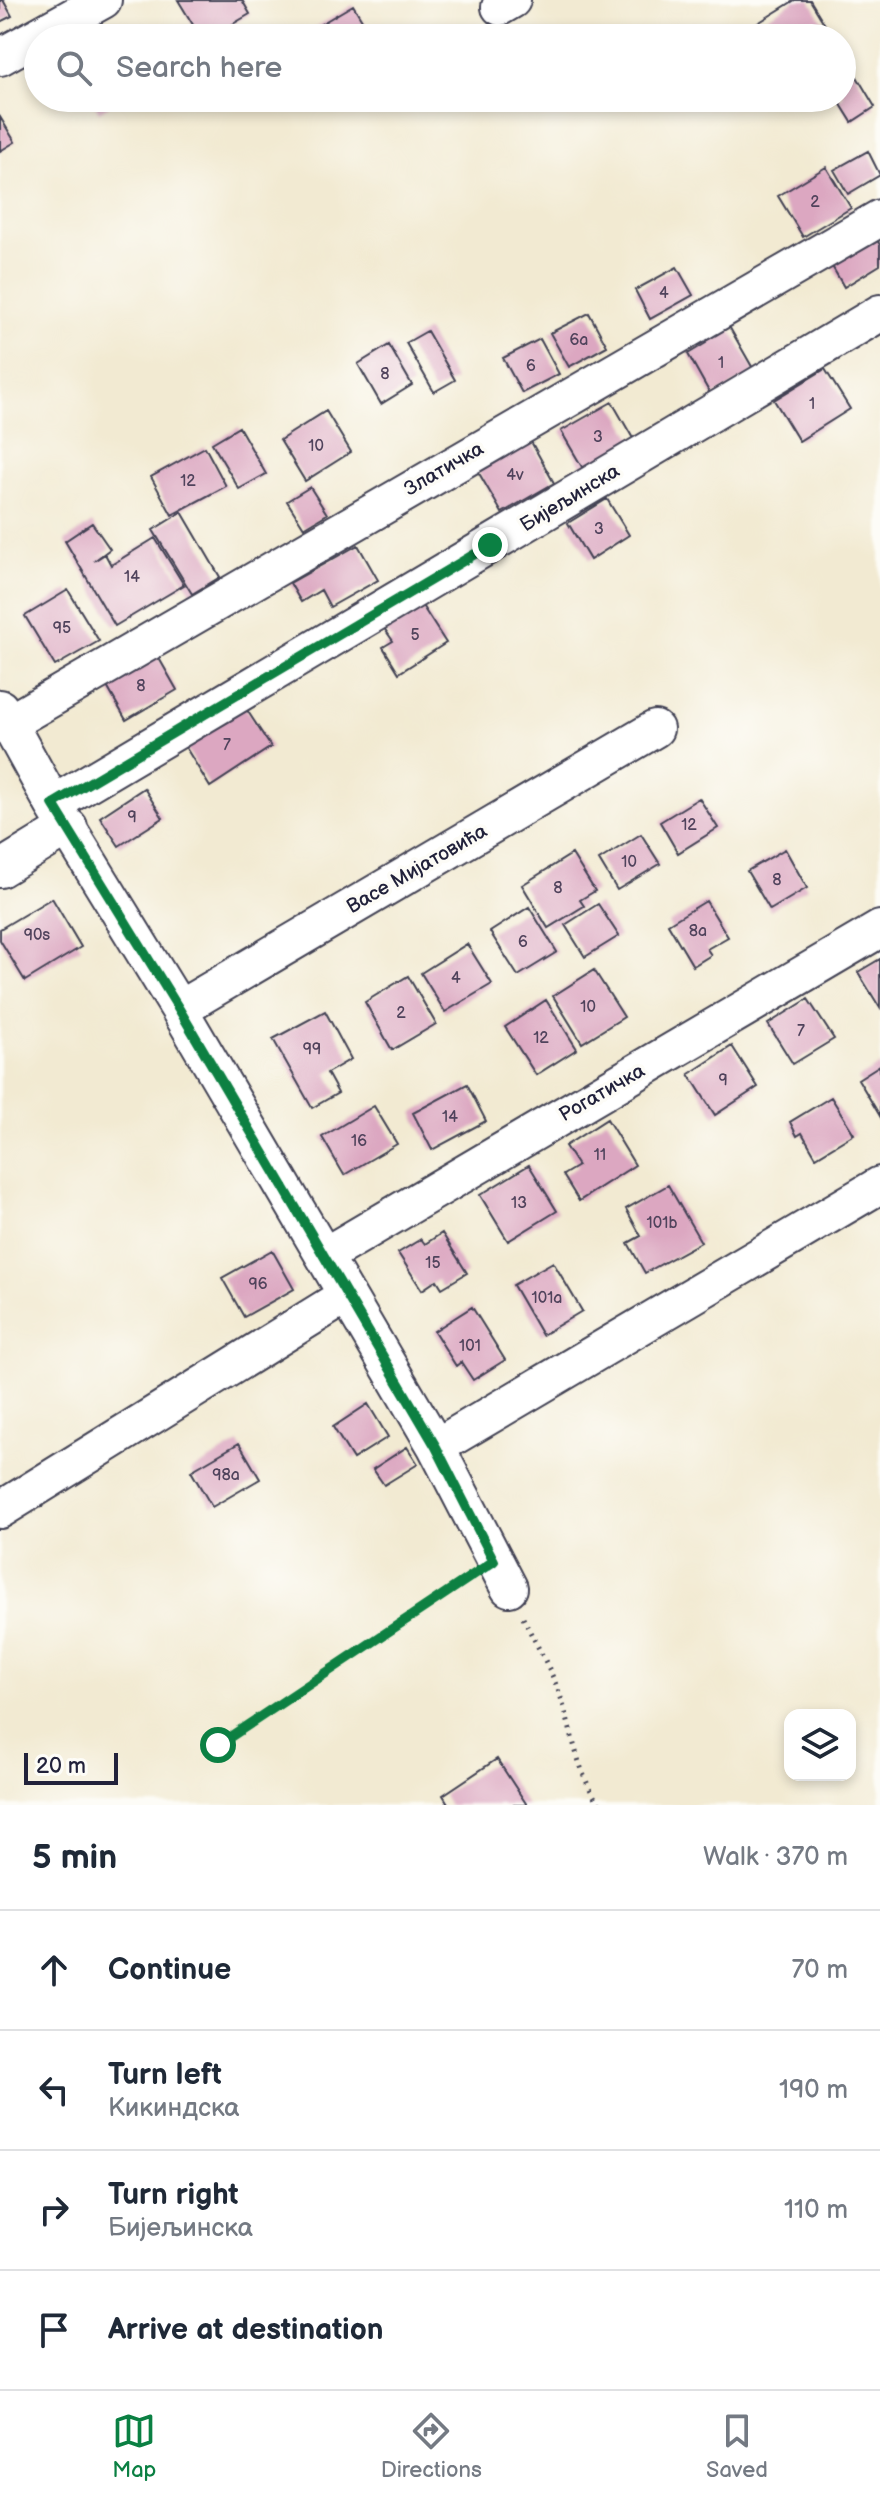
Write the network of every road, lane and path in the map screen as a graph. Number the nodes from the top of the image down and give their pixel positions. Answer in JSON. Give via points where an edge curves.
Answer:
{"nodes":[{"id":1,"x":103,"y":0,"type":"edge"},
{"id":2,"x":60,"y":24,"type":"edge"},
{"id":3,"x":24,"y":44,"type":"edge"},
{"id":4,"x":0,"y":57,"type":"edge"},
{"id":5,"x":880,"y":218,"type":"edge"},
{"id":6,"x":880,"y":313,"type":"edge"},
{"id":7,"x":4,"y":715,"type":"edge"},
{"id":8,"x":655,"y":729,"type":"dead end"},
{"id":9,"x":61,"y":816,"type":"junction"},
{"id":10,"x":0,"y":869,"type":"edge"},
{"id":11,"x":880,"y":929,"type":"edge"},
{"id":12,"x":179,"y":1009,"type":"junction"},
{"id":13,"x":880,"y":1185,"type":"edge"},
{"id":14,"x":324,"y":1256,"type":"junction"},
{"id":15,"x":347,"y":1295,"type":"junction"},
{"id":16,"x":436,"y":1447,"type":"junction"},
{"id":17,"x":0,"y":1510,"type":"edge"},
{"id":18,"x":502,"y":1575,"type":"junction"},
{"id":19,"x":218,"y":1745,"type":"dead end"},
{"id":20,"x":600,"y":1805,"type":"edge"}],
"edges":[{"from":1,"to":2,"type":"street"},
{"from":3,"to":4,"type":"street"},
{"from":5,"to":7,"type":"street","name":"Златичка"},
{"from":6,"to":9,"type":"street","name":"Бијељинска"},
{"from":7,"to":9,"type":"street"},
{"from":8,"to":12,"type":"street","name":"Васе Мијатовића"},
{"from":9,"to":10,"type":"street","name":"Бијељинска"},
{"from":9,"to":12,"type":"street"},
{"from":11,"to":14,"type":"street","name":"Рогатичка"},
{"from":12,"to":14,"type":"street"},
{"from":13,"to":16,"type":"street"},
{"from":14,"to":15,"type":"street"},
{"from":15,"to":16,"type":"street"},
{"from":15,"to":17,"type":"street"},
{"from":16,"to":18,"type":"street"},
{"from":18,"to":19,"type":"path"},
{"from":18,"to":20,"type":"path","via":[[560,1696],[577,1754]]}]}
